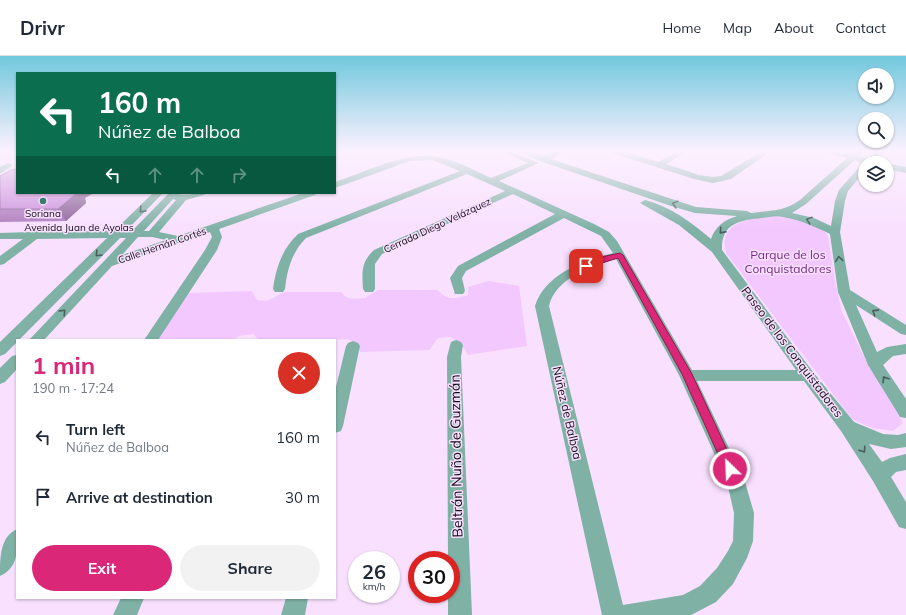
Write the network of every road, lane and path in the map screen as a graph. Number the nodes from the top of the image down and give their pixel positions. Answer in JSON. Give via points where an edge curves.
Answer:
{"nodes":[{"id":1,"x":357,"y":177,"type":"edge"},
{"id":2,"x":452,"y":177,"type":"edge"},
{"id":3,"x":482,"y":177,"type":"edge"},
{"id":4,"x":500,"y":177,"type":"edge"},
{"id":5,"x":580,"y":177,"type":"edge"},
{"id":6,"x":590,"y":177,"type":"edge"},
{"id":7,"x":697,"y":177,"type":"edge"},
{"id":8,"x":728,"y":177,"type":"edge"},
{"id":9,"x":831,"y":177,"type":"edge"},
{"id":10,"x":856,"y":177,"type":"edge"},
{"id":11,"x":491,"y":181,"type":"junction"},
{"id":12,"x":336,"y":185,"type":"edge"},
{"id":13,"x":512,"y":191,"type":"junction"},
{"id":14,"x":157,"y":194,"type":"edge"},
{"id":15,"x":193,"y":194,"type":"edge"},
{"id":16,"x":309,"y":194,"type":"edge"},
{"id":17,"x":176,"y":196,"type":"edge"},
{"id":18,"x":695,"y":210,"type":"junction"},
{"id":19,"x":781,"y":213,"type":"junction"},
{"id":20,"x":563,"y":214,"type":"junction"},
{"id":21,"x":756,"y":214,"type":"junction"},
{"id":22,"x":677,"y":218,"type":"junction"},
{"id":23,"x":52,"y":226,"type":"junction"},
{"id":24,"x":0,"y":227,"type":"edge"},
{"id":25,"x":214,"y":228,"type":"junction"},
{"id":26,"x":122,"y":230,"type":"junction"},
{"id":27,"x":148,"y":230,"type":"junction"},
{"id":28,"x":835,"y":232,"type":"junction"},
{"id":29,"x":33,"y":235,"type":"junction"},
{"id":30,"x":0,"y":236,"type":"edge"},
{"id":31,"x":178,"y":239,"type":"junction"},
{"id":32,"x":716,"y":250,"type":"junction"},
{"id":33,"x":620,"y":255,"type":"junction"},
{"id":34,"x":0,"y":262,"type":"edge"},
{"id":35,"x":110,"y":263,"type":"junction"},
{"id":36,"x":279,"y":289,"type":"dead end"},
{"id":37,"x":370,"y":289,"type":"dead end"},
{"id":38,"x":459,"y":291,"type":"dead end"},
{"id":39,"x":844,"y":292,"type":"junction"},
{"id":40,"x":906,"y":332,"type":"edge"},
{"id":41,"x":37,"y":339,"type":"edge"},
{"id":42,"x":152,"y":339,"type":"edge"},
{"id":43,"x":456,"y":345,"type":"dead end"},
{"id":44,"x":353,"y":346,"type":"dead end"},
{"id":45,"x":906,"y":349,"type":"edge"},
{"id":46,"x":0,"y":351,"type":"edge"},
{"id":47,"x":16,"y":361,"type":"edge"},
{"id":48,"x":875,"y":365,"type":"junction"},
{"id":49,"x":687,"y":374,"type":"junction"},
{"id":50,"x":808,"y":376,"type":"junction"},
{"id":51,"x":0,"y":378,"type":"edge"},
{"id":52,"x":906,"y":412,"type":"edge"},
{"id":53,"x":336,"y":422,"type":"edge"},
{"id":54,"x":847,"y":426,"type":"junction"},
{"id":55,"x":906,"y":440,"type":"edge"},
{"id":56,"x":906,"y":462,"type":"edge"},
{"id":57,"x":880,"y":475,"type":"junction"},
{"id":58,"x":906,"y":520,"type":"edge"},
{"id":59,"x":16,"y":541,"type":"edge"},
{"id":60,"x":0,"y":565,"type":"edge"},
{"id":61,"x":133,"y":599,"type":"edge"},
{"id":62,"x":297,"y":599,"type":"edge"},
{"id":63,"x":125,"y":615,"type":"edge"},
{"id":64,"x":293,"y":615,"type":"edge"},
{"id":65,"x":460,"y":615,"type":"edge"},
{"id":66,"x":614,"y":615,"type":"edge"},
{"id":67,"x":627,"y":615,"type":"edge"}],
"edges":[{"from":1,"to":12,"type":"street"},
{"from":2,"to":36,"type":"street","via":[[302,236],[295,243],[282,267]]},
{"from":3,"to":11,"type":"street"},
{"from":4,"to":11,"type":"street"},
{"from":5,"to":22,"type":"street","name":"Paseo de los Conquistadores"},
{"from":18,"to":6,"type":"street","one_way":true},
{"from":7,"to":8,"type":"street","via":[[713,180]]},
{"from":9,"to":19,"type":"street","via":[[795,208]]},
{"from":10,"to":28,"type":"street","via":[[844,190]]},
{"from":11,"to":13,"type":"street"},
{"from":13,"to":20,"type":"street"},
{"from":13,"to":37,"type":"street","name":"Cerrada Diego Velázquez","via":[[378,252],[367,265]]},
{"from":14,"to":26,"type":"street","one_way":true},
{"from":15,"to":17,"type":"street"},
{"from":16,"to":25,"type":"street","name":"Calle Hernán Cortés"},
{"from":17,"to":27,"type":"street"},
{"from":18,"to":21,"type":"street"},
{"from":18,"to":22,"type":"street","via":[[699,214],[696,218]]},
{"from":19,"to":21,"type":"street"},
{"from":28,"to":19,"type":"street","one_way":true,"via":[[810,220]]},
{"from":20,"to":33,"type":"street","via":[[605,234]]},
{"from":20,"to":38,"type":"street","via":[[462,269],[456,278]]},
{"from":21,"to":32,"type":"street","one_way":true,"via":[[737,219],[725,227],[717,237]]},
{"from":22,"to":32,"type":"street","name":"Paseo de los Conquistadores","via":[[699,232]]},
{"from":23,"to":24,"type":"street","name":"Avenida Juan de Ayolas"},
{"from":23,"to":26,"type":"street","name":"Avenida Juan de Ayolas"},
{"from":23,"to":29,"type":"street"},
{"from":25,"to":31,"type":"street","name":"Calle Hernán Cortés"},
{"from":25,"to":42,"type":"street","name":"Calle Hernán Cortés","via":[[217,237],[211,250]]},
{"from":26,"to":27,"type":"street","name":"Avenida Juan de Ayolas"},
{"from":26,"to":29,"type":"street","name":"Avenida Juan de Ayolas"},
{"from":26,"to":46,"type":"street","one_way":true},
{"from":27,"to":31,"type":"street","name":"Avenida Juan de Ayolas"},
{"from":27,"to":35,"type":"street"},
{"from":39,"to":28,"type":"street","one_way":true},
{"from":29,"to":30,"type":"street","name":"Avenida Juan de Ayolas"},
{"from":29,"to":34,"type":"street"},
{"from":31,"to":35,"type":"street","name":"Calle Hernán Cortés"},
{"from":32,"to":50,"type":"street","name":"Paseo de los Conquistadores"},
{"from":33,"to":49,"type":"street"},
{"from":33,"to":66,"type":"street","name":"Núñez de Balboa","via":[[594,262],[558,283],[545,295],[542,306]]},
{"from":41,"to":35,"type":"street","one_way":true},
{"from":40,"to":39,"type":"street","one_way":true},
{"from":39,"to":48,"type":"street"},
{"from":43,"to":65,"type":"street","name":"Beltrán Nuño de Guzmán","via":[[454,357]]},
{"from":44,"to":53,"type":"street"},
{"from":45,"to":48,"type":"street","via":[[883,354]]},
{"from":47,"to":51,"type":"street"},
{"from":52,"to":48,"type":"street","one_way":true},
{"from":49,"to":50,"type":"street"},
{"from":49,"to":67,"type":"street","via":[[736,482],[744,513],[743,541],[725,576],[708,594],[685,606]]},
{"from":50,"to":54,"type":"street","name":"Paseo de los Conquistadores"},
{"from":54,"to":55,"type":"street","name":"Paseo de los Conquistadores","via":[[881,441]]},
{"from":54,"to":57,"type":"street","name":"Paseo de los Conquistadores","one_way":true},
{"from":56,"to":57,"type":"street","via":[[890,466]]},
{"from":57,"to":58,"type":"street","name":"Paseo de los Conquistadores"},
{"from":59,"to":60,"type":"street"},
{"from":61,"to":63,"type":"street"},
{"from":62,"to":64,"type":"street"}]}
